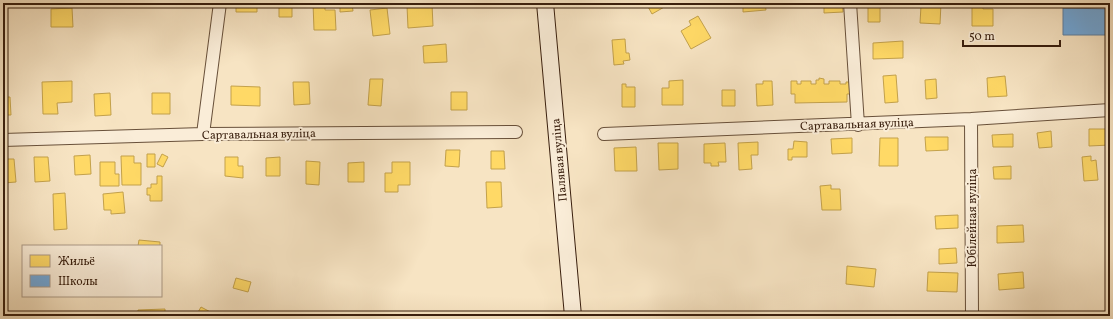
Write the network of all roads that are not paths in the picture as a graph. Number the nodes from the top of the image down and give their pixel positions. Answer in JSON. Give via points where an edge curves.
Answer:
{"nodes":[{"id":1,"x":220,"y":3,"type":"edge"},
{"id":2,"x":545,"y":3,"type":"edge"},
{"id":3,"x":850,"y":3,"type":"edge"},
{"id":4,"x":1110,"y":110,"type":"edge"},
{"id":5,"x":971,"y":119,"type":"junction"},
{"id":6,"x":858,"y":125,"type":"junction"},
{"id":7,"x":516,"y":132,"type":"dead end"},
{"id":8,"x":203,"y":134,"type":"junction"},
{"id":9,"x":604,"y":134,"type":"dead end"},
{"id":10,"x":3,"y":140,"type":"edge"},
{"id":11,"x":573,"y":316,"type":"edge"},
{"id":12,"x":972,"y":316,"type":"edge"}],
"edges":[{"from":1,"to":8,"type":"street"},
{"from":2,"to":11,"type":"main road","name":"Палявая вуліца"},
{"from":3,"to":6,"type":"street"},
{"from":4,"to":5,"type":"street","name":"Сартавальная вуліца"},
{"from":5,"to":6,"type":"street","name":"Сартавальная вуліца"},
{"from":5,"to":12,"type":"street","name":"Юбілейная вуліца"},
{"from":6,"to":9,"type":"street","name":"Сартавальная вуліца"},
{"from":7,"to":8,"type":"street","name":"Сартавальная вуліца"},
{"from":8,"to":10,"type":"street","name":"Сартавальная вуліца"}]}
